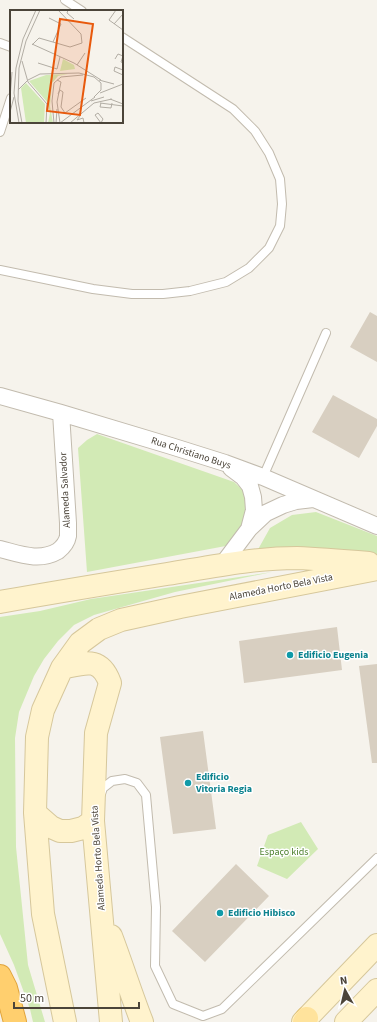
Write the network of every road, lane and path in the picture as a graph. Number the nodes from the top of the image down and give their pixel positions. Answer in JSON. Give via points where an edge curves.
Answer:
{"nodes":[{"id":1,"x":65,"y":0,"type":"edge"},
{"id":2,"x":80,"y":10,"type":"edge"},
{"id":3,"x":123,"y":38,"type":"edge"},
{"id":4,"x":0,"y":43,"type":"edge"},
{"id":5,"x":10,"y":47,"type":"edge"},
{"id":6,"x":10,"y":101,"type":"edge"},
{"id":7,"x":0,"y":132,"type":"edge"},
{"id":8,"x":0,"y":270,"type":"edge"},
{"id":9,"x":326,"y":333,"type":"dead end"},
{"id":10,"x":0,"y":396,"type":"edge"},
{"id":11,"x":61,"y":413,"type":"junction"},
{"id":12,"x":226,"y":463,"type":"junction"},
{"id":13,"x":263,"y":477,"type":"junction"},
{"id":14,"x":313,"y":499,"type":"junction"},
{"id":15,"x":377,"y":526,"type":"edge"},
{"id":16,"x":250,"y":529,"type":"junction"},
{"id":17,"x":0,"y":549,"type":"edge"},
{"id":18,"x":377,"y":564,"type":"edge"},
{"id":19,"x":222,"y":565,"type":"junction"},
{"id":20,"x":377,"y":569,"type":"edge"},
{"id":21,"x":0,"y":602,"type":"edge"},
{"id":22,"x":62,"y":668,"type":"junction"},
{"id":23,"x":36,"y":813,"type":"junction"},
{"id":24,"x":93,"y":821,"type":"junction"},
{"id":25,"x":377,"y":858,"type":"edge"},
{"id":26,"x":101,"y":911,"type":"junction"},
{"id":27,"x":377,"y":945,"type":"edge"},
{"id":28,"x":0,"y":976,"type":"edge"},
{"id":29,"x":376,"y":988,"type":"edge"},
{"id":30,"x":305,"y":1021,"type":"edge"},
{"id":31,"x":15,"y":1022,"type":"edge"},
{"id":32,"x":65,"y":1022,"type":"edge"},
{"id":33,"x":111,"y":1022,"type":"edge"},
{"id":34,"x":142,"y":1022,"type":"edge"},
{"id":35,"x":346,"y":1022,"type":"edge"}],
"edges":[{"from":1,"to":2,"type":"lane"},
{"from":3,"to":8,"type":"lane","via":[[233,109],[255,131],[269,153],[280,179],[280,226],[269,248],[249,268],[226,282],[190,291],[162,294],[132,294],[93,289]]},
{"from":4,"to":5,"type":"lane"},
{"from":6,"to":7,"type":"lane"},
{"from":9,"to":13,"type":"lane"},
{"from":10,"to":11,"type":"street","name":"Rua Christiano Buys"},
{"from":11,"to":12,"type":"street","name":"Rua Christiano Buys"},
{"from":11,"to":17,"type":"street","name":"Alameda Salvador","via":[[68,523],[66,543],[60,550],[40,557],[24,556]]},
{"from":12,"to":13,"type":"street","name":"Rua Christiano Buys"},
{"from":12,"to":16,"type":"street","via":[[250,486],[254,510]]},
{"from":13,"to":14,"type":"street","name":"Rua Christiano Buys"},
{"from":14,"to":15,"type":"street","name":"Rua Christiano Buys"},
{"from":14,"to":16,"type":"street","via":[[296,501],[266,513]]},
{"from":16,"to":19,"type":"street"},
{"from":18,"to":19,"type":"street","via":[[296,558]]},
{"from":19,"to":21,"type":"street"},
{"from":20,"to":22,"type":"street","name":"Alameda Horto Bela Vista","via":[[121,620],[99,629],[80,642]]},
{"from":22,"to":23,"type":"street","name":"Alameda Horto Bela Vista","via":[[43,710],[37,737]]},
{"from":22,"to":24,"type":"street","name":"Alameda Horto Bela Vista","via":[[92,663],[102,668],[110,683],[96,733]]},
{"from":23,"to":24,"type":"street","via":[[51,827],[60,831],[83,828]]},
{"from":23,"to":32,"type":"street","name":"Alameda Horto Bela Vista","via":[[43,914]]},
{"from":24,"to":25,"type":"lane","via":[[103,788],[112,781],[126,779],[137,783],[146,795],[156,907],[155,966],[173,1004],[203,1016],[222,1009]]},
{"from":24,"to":26,"type":"street","name":"Alameda Horto Bela Vista"},
{"from":26,"to":33,"type":"street","name":"Alameda Horto Bela Vista"},
{"from":26,"to":34,"type":"street"},
{"from":27,"to":30,"type":"street"},
{"from":28,"to":31,"type":"highway"},
{"from":29,"to":35,"type":"street"}]}
